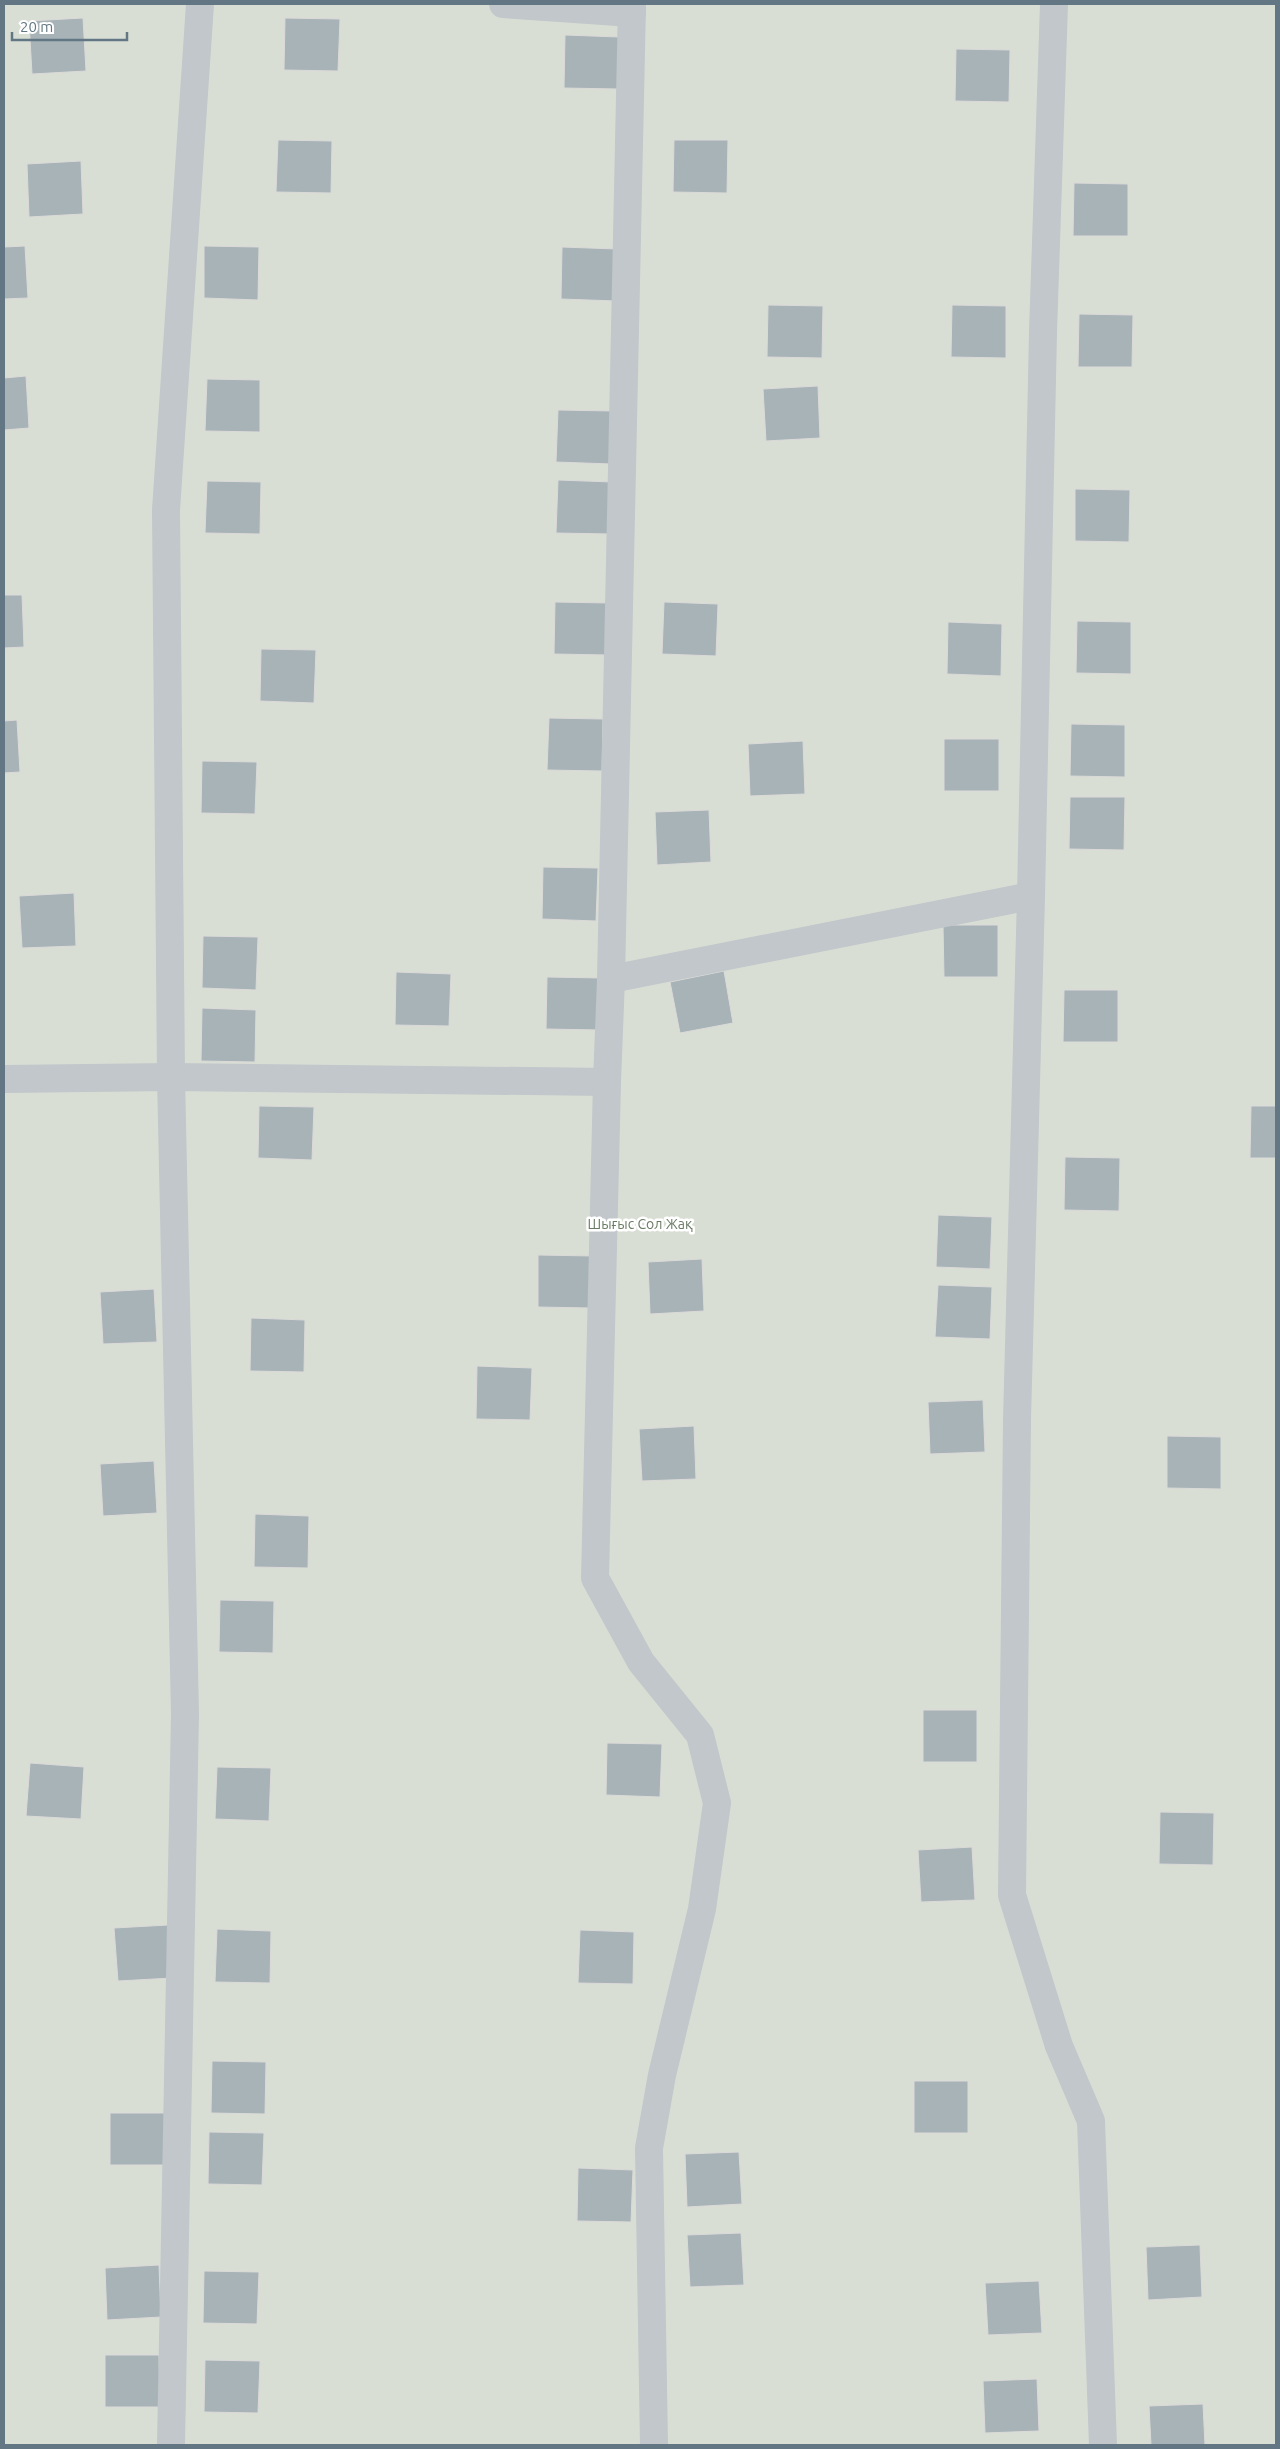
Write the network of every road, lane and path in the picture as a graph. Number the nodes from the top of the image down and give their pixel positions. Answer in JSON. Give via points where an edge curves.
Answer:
{"nodes":[{"id":1,"x":200,"y":4,"type":"edge"},
{"id":2,"x":503,"y":4,"type":"edge"},
{"id":3,"x":1054,"y":4,"type":"edge"},
{"id":4,"x":632,"y":8,"type":"edge"},
{"id":5,"x":1031,"y":896,"type":"junction"},
{"id":6,"x":612,"y":979,"type":"junction"},
{"id":7,"x":171,"y":1077,"type":"junction"},
{"id":8,"x":4,"y":1079,"type":"edge"},
{"id":9,"x":607,"y":1082,"type":"junction"},
{"id":10,"x":171,"y":2445,"type":"edge"},
{"id":11,"x":654,"y":2445,"type":"edge"},
{"id":12,"x":1103,"y":2445,"type":"edge"}],
"edges":[{"from":1,"to":7,"type":"street","via":[[166,510]]},
{"from":2,"to":4,"type":"street"},
{"from":3,"to":5,"type":"street","via":[[1043,322]]},
{"from":4,"to":6,"type":"street"},
{"from":5,"to":6,"type":"street"},
{"from":5,"to":12,"type":"street","via":[[1017,1420],[1012,1895],[1059,2046],[1091,2121]]},
{"from":6,"to":9,"type":"street"},
{"from":7,"to":8,"type":"street"},
{"from":7,"to":9,"type":"street"},
{"from":7,"to":10,"type":"street","via":[[185,1714]]},
{"from":9,"to":11,"type":"street","via":[[595,1578],[640,1662],[700,1735],[717,1803],[702,1909],[662,2074],[649,2148]]}]}
